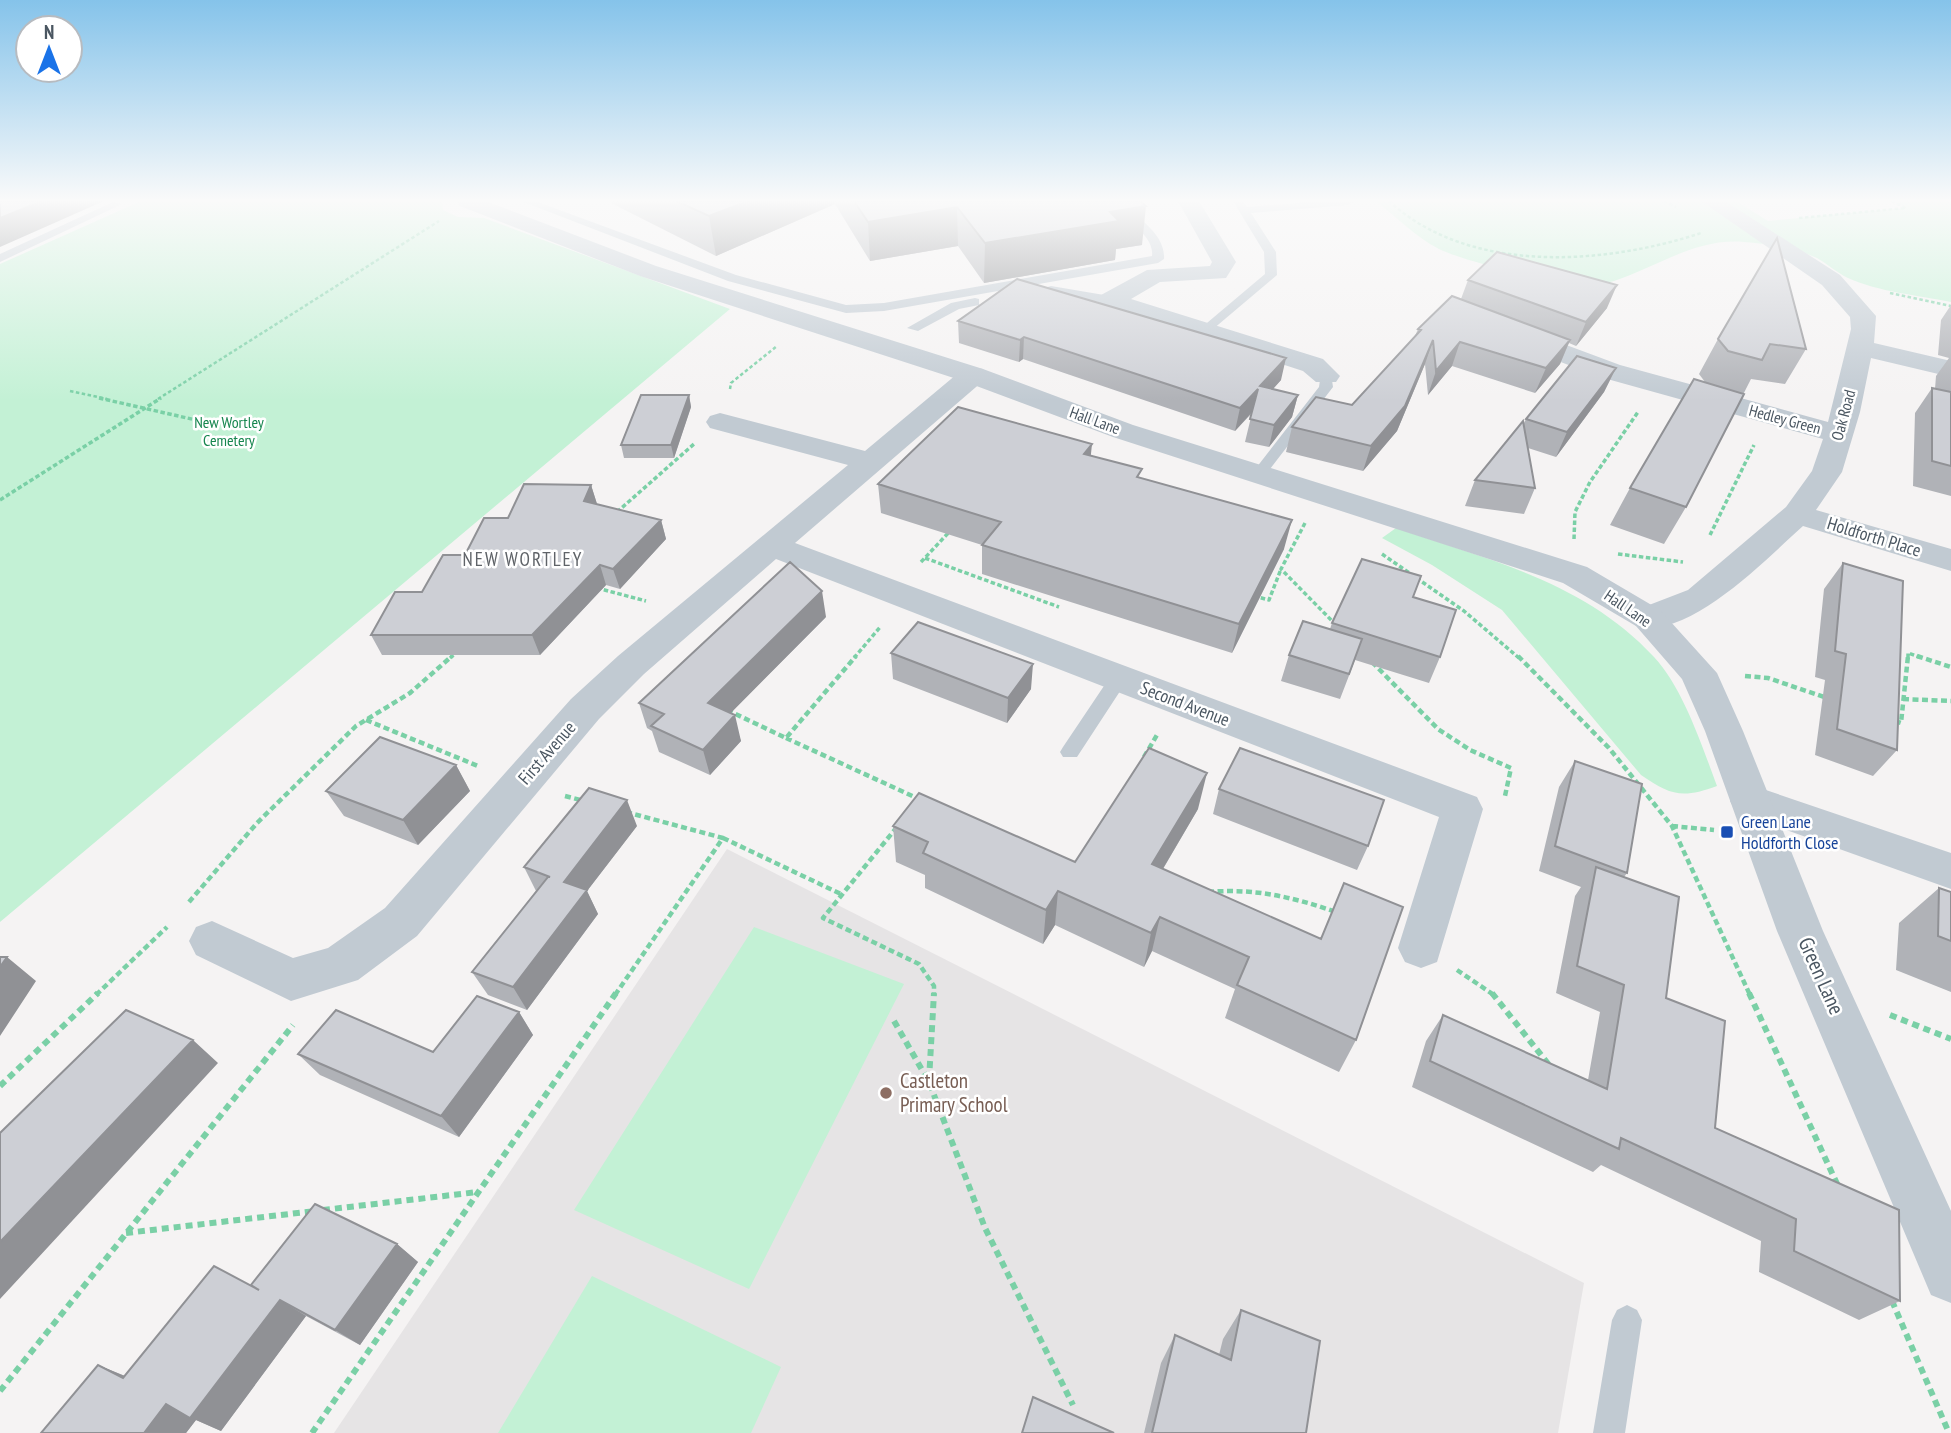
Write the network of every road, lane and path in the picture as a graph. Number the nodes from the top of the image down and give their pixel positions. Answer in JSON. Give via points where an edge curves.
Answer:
{"nodes":[{"id":1,"x":364,"y":268,"type":"edge"},
{"id":2,"x":640,"y":268,"type":"edge"},
{"id":3,"x":705,"y":268,"type":"edge"},
{"id":4,"x":1107,"y":268,"type":"edge"},
{"id":5,"x":1221,"y":268,"type":"edge"},
{"id":6,"x":1270,"y":268,"type":"edge"},
{"id":7,"x":1813,"y":268,"type":"edge"},
{"id":8,"x":1110,"y":300,"type":"junction"},
{"id":9,"x":807,"y":322,"type":"junction"},
{"id":10,"x":1492,"y":326,"type":"edge"},
{"id":11,"x":913,"y":328,"type":"dead end"},
{"id":12,"x":1206,"y":331,"type":"junction"},
{"id":13,"x":1859,"y":347,"type":"junction"},
{"id":14,"x":1951,"y":369,"type":"edge"},
{"id":15,"x":973,"y":375,"type":"junction"},
{"id":16,"x":1326,"y":376,"type":"joint"},
{"id":17,"x":1657,"y":384,"type":"junction"},
{"id":18,"x":70,"y":391,"type":"dead end"},
{"id":19,"x":144,"y":408,"type":"junction"},
{"id":20,"x":720,"y":422,"type":"junction"},
{"id":21,"x":218,"y":425,"type":"dead end"},
{"id":22,"x":1838,"y":434,"type":"junction"},
{"id":23,"x":1755,"y":442,"type":"dead end"},
{"id":24,"x":872,"y":462,"type":"junction"},
{"id":25,"x":1258,"y":475,"type":"junction"},
{"id":26,"x":0,"y":500,"type":"edge"},
{"id":27,"x":1797,"y":514,"type":"junction"},
{"id":28,"x":607,"y":521,"type":"edge"},
{"id":29,"x":958,"y":522,"type":"edge"},
{"id":30,"x":1319,"y":525,"type":"dead end"},
{"id":31,"x":772,"y":546,"type":"junction"},
{"id":32,"x":1380,"y":552,"type":"dead end"},
{"id":33,"x":925,"y":558,"type":"junction"},
{"id":34,"x":1951,"y":560,"type":"edge"},
{"id":35,"x":1574,"y":561,"type":"junction"},
{"id":36,"x":1696,"y":564,"type":"junction"},
{"id":37,"x":1281,"y":569,"type":"junction"},
{"id":38,"x":1732,"y":569,"type":"junction"},
{"id":39,"x":585,"y":585,"type":"edge"},
{"id":40,"x":1243,"y":593,"type":"edge"},
{"id":41,"x":898,"y":596,"type":"junction"},
{"id":42,"x":1067,"y":596,"type":"edge"},
{"id":43,"x":1059,"y":607,"type":"junction"},
{"id":44,"x":690,"y":612,"type":"junction"},
{"id":45,"x":1648,"y":618,"type":"junction"},
{"id":46,"x":1346,"y":635,"type":"edge"},
{"id":47,"x":1033,"y":647,"type":"junction"},
{"id":48,"x":462,"y":648,"type":"edge"},
{"id":49,"x":1898,"y":650,"type":"edge"},
{"id":50,"x":1908,"y":653,"type":"junction"},
{"id":51,"x":1364,"y":654,"type":"edge"},
{"id":52,"x":1951,"y":667,"type":"edge"},
{"id":53,"x":1698,"y":673,"type":"junction"},
{"id":54,"x":1119,"y":679,"type":"junction"},
{"id":55,"x":1829,"y":698,"type":"dead end"},
{"id":56,"x":1903,"y":699,"type":"junction"},
{"id":57,"x":1178,"y":701,"type":"junction"},
{"id":58,"x":1951,"y":701,"type":"edge"},
{"id":59,"x":715,"y":704,"type":"edge"},
{"id":60,"x":1889,"y":719,"type":"edge"},
{"id":61,"x":365,"y":720,"type":"junction"},
{"id":62,"x":786,"y":738,"type":"junction"},
{"id":63,"x":1070,"y":752,"type":"dead end"},
{"id":64,"x":1142,"y":761,"type":"edge"},
{"id":65,"x":520,"y":784,"type":"junction"},
{"id":66,"x":919,"y":799,"type":"junction"},
{"id":67,"x":1751,"y":802,"type":"junction"},
{"id":68,"x":596,"y":804,"type":"edge"},
{"id":69,"x":931,"y":804,"type":"edge"},
{"id":70,"x":1503,"y":809,"type":"dead end"},
{"id":71,"x":911,"y":810,"type":"edge"},
{"id":72,"x":621,"y":811,"type":"edge"},
{"id":73,"x":902,"y":820,"type":"edge"},
{"id":74,"x":723,"y":838,"type":"junction"},
{"id":75,"x":1951,"y":871,"type":"edge"},
{"id":76,"x":1204,"y":892,"type":"edge"},
{"id":77,"x":843,"y":895,"type":"junction"},
{"id":78,"x":187,"y":905,"type":"dead end"},
{"id":79,"x":1341,"y":914,"type":"edge"},
{"id":80,"x":169,"y":925,"type":"dead end"},
{"id":81,"x":212,"y":942,"type":"dead end"},
{"id":82,"x":1420,"y":948,"type":"joint"},
{"id":83,"x":341,"y":965,"type":"junction"},
{"id":84,"x":894,"y":1021,"type":"dead end"},
{"id":85,"x":1550,"y":1067,"type":"edge"},
{"id":86,"x":929,"y":1082,"type":"junction"},
{"id":87,"x":0,"y":1086,"type":"edge"},
{"id":88,"x":479,"y":1192,"type":"junction"},
{"id":89,"x":1841,"y":1192,"type":"edge"},
{"id":90,"x":126,"y":1233,"type":"junction"},
{"id":91,"x":1951,"y":1275,"type":"edge"},
{"id":92,"x":1891,"y":1298,"type":"edge"},
{"id":93,"x":1627,"y":1320,"type":"dead end"},
{"id":94,"x":0,"y":1391,"type":"edge"},
{"id":95,"x":1073,"y":1405,"type":"dead end"},
{"id":96,"x":312,"y":1433,"type":"edge"},
{"id":97,"x":1609,"y":1433,"type":"edge"},
{"id":98,"x":1949,"y":1433,"type":"edge"}],
"edges":[{"from":1,"to":19,"type":"path"},
{"from":2,"to":9,"type":"street","name":"Hall Lane"},
{"from":3,"to":4,"type":"lane","via":[[846,309],[884,307]]},
{"from":5,"to":8,"type":"street","via":[[1218,273],[1155,275]]},
{"from":6,"to":12,"type":"lane","via":[[1270,275]]},
{"from":7,"to":13,"type":"street","name":"Oak Road","via":[[1850,298],[1863,316]]},
{"from":8,"to":11,"type":"lane","via":[[1051,290],[955,306]]},
{"from":8,"to":12,"type":"street"},
{"from":9,"to":15,"type":"street","name":"Hall Lane"},
{"from":9,"to":20,"type":"path","via":[[731,383]]},
{"from":10,"to":17,"type":"street","name":"Hedley Green"},
{"from":12,"to":16,"type":"street","via":[[1313,365]]},
{"from":13,"to":14,"type":"street"},
{"from":13,"to":22,"type":"street","name":"Oak Road"},
{"from":15,"to":24,"type":"street","name":"First Avenue"},
{"from":15,"to":25,"type":"street","name":"Hall Lane"},
{"from":16,"to":25,"type":"lane","via":[[1326,387]]},
{"from":17,"to":22,"type":"street","name":"Hedley Green"},
{"from":17,"to":35,"type":"path","via":[[1575,512]]},
{"from":18,"to":19,"type":"path"},
{"from":19,"to":21,"type":"path"},
{"from":19,"to":26,"type":"path"},
{"from":20,"to":24,"type":"street"},
{"from":20,"to":28,"type":"path"},
{"from":22,"to":27,"type":"street","name":"Oak Road","via":[[1827,472]]},
{"from":23,"to":36,"type":"path"},
{"from":24,"to":31,"type":"street","name":"First Avenue"},
{"from":25,"to":35,"type":"street","name":"Hall Lane"},
{"from":27,"to":34,"type":"street","name":"Holdforth Place"},
{"from":27,"to":38,"type":"street","name":"Oak Road"},
{"from":29,"to":33,"type":"path"},
{"from":30,"to":37,"type":"path","via":[[1307,520]]},
{"from":31,"to":41,"type":"street","name":"Second Avenue"},
{"from":31,"to":44,"type":"street","name":"First Avenue"},
{"from":32,"to":89,"type":"path","via":[[1488,629],[1550,686],[1672,826]]},
{"from":33,"to":41,"type":"path"},
{"from":33,"to":43,"type":"path"},
{"from":35,"to":36,"type":"path"},
{"from":35,"to":45,"type":"street","name":"Hall Lane"},
{"from":36,"to":38,"type":"path"},
{"from":37,"to":40,"type":"path","via":[[1269,600]]},
{"from":37,"to":46,"type":"path"},
{"from":38,"to":45,"type":"street","name":"Oak Road","via":[[1700,598]]},
{"from":39,"to":44,"type":"path"},
{"from":41,"to":47,"type":"street","name":"Second Avenue"},
{"from":41,"to":62,"type":"path"},
{"from":42,"to":43,"type":"path"},
{"from":43,"to":47,"type":"path"},
{"from":44,"to":65,"type":"street","name":"First Avenue","via":[[586,709]]},
{"from":45,"to":53,"type":"street","name":"Hall Lane"},
{"from":47,"to":54,"type":"street","name":"Second Avenue"},
{"from":48,"to":61,"type":"path","via":[[410,693]]},
{"from":49,"to":50,"type":"path"},
{"from":50,"to":52,"type":"path"},
{"from":50,"to":56,"type":"path"},
{"from":51,"to":70,"type":"path","via":[[1438,729],[1511,768]]},
{"from":53,"to":55,"type":"path","via":[[1768,678]]},
{"from":53,"to":67,"type":"street","name":"Green Lane"},
{"from":54,"to":57,"type":"street","name":"Second Avenue"},
{"from":54,"to":63,"type":"lane"},
{"from":56,"to":58,"type":"path"},
{"from":56,"to":60,"type":"path","via":[[1901,723]]},
{"from":57,"to":64,"type":"path"},
{"from":57,"to":82,"type":"street","name":"Second Avenue","via":[[1462,809]]},
{"from":59,"to":62,"type":"path"},
{"from":61,"to":65,"type":"path"},
{"from":61,"to":78,"type":"path","via":[[257,823]]},
{"from":62,"to":66,"type":"path"},
{"from":65,"to":68,"type":"path"},
{"from":65,"to":83,"type":"street","name":"First Avenue","via":[[401,922]]},
{"from":66,"to":69,"type":"path"},
{"from":66,"to":71,"type":"path"},
{"from":67,"to":75,"type":"street"},
{"from":67,"to":91,"type":"street","name":"Green Lane","via":[[1800,931]]},
{"from":72,"to":74,"type":"path"},
{"from":73,"to":77,"type":"path"},
{"from":74,"to":77,"type":"path"},
{"from":74,"to":88,"type":"path"},
{"from":76,"to":79,"type":"path","via":[[1241,888],[1290,896]]},
{"from":77,"to":86,"type":"path","via":[[822,918],[919,964],[934,986]]},
{"from":80,"to":87,"type":"path"},
{"from":81,"to":83,"type":"street","name":"First Avenue","via":[[291,980]]},
{"from":82,"to":85,"type":"path","via":[[1490,990]]},
{"from":83,"to":90,"type":"path"},
{"from":84,"to":86,"type":"path"},
{"from":86,"to":95,"type":"path","via":[[985,1228]]},
{"from":88,"to":90,"type":"path"},
{"from":88,"to":96,"type":"path"},
{"from":90,"to":94,"type":"path"},
{"from":92,"to":98,"type":"path"},
{"from":93,"to":97,"type":"lane"}]}
